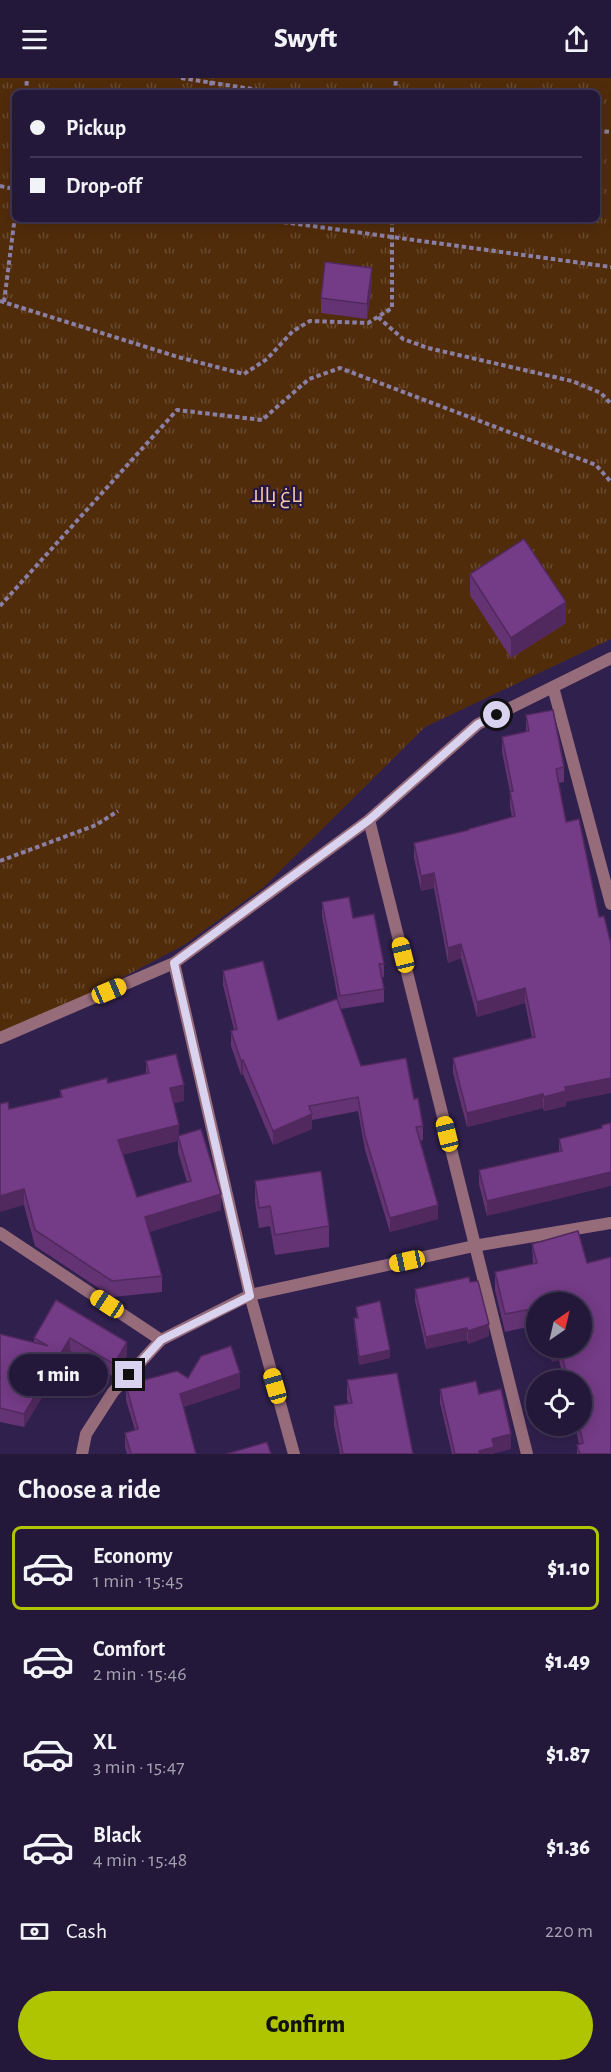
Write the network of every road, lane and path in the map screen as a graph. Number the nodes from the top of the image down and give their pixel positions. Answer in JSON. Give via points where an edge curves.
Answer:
{"nodes":[{"id":1,"x":181,"y":78,"type":"edge"},
{"id":2,"x":212,"y":80,"type":"edge"},
{"id":3,"x":263,"y":90,"type":"edge"},
{"id":4,"x":14,"y":222,"type":"edge"},
{"id":5,"x":284,"y":222,"type":"edge"},
{"id":6,"x":392,"y":222,"type":"edge"},
{"id":7,"x":392,"y":236,"type":"junction"},
{"id":8,"x":611,"y":267,"type":"edge"},
{"id":9,"x":2,"y":302,"type":"edge"},
{"id":10,"x":378,"y":317,"type":"junction"},
{"id":11,"x":611,"y":404,"type":"edge"},
{"id":12,"x":611,"y":482,"type":"edge"},
{"id":13,"x":0,"y":606,"type":"edge"},
{"id":14,"x":611,"y":658,"type":"edge"},
{"id":15,"x":554,"y":687,"type":"junction"},
{"id":16,"x":118,"y":811,"type":"dead end"},
{"id":17,"x":369,"y":820,"type":"junction"},
{"id":18,"x":0,"y":861,"type":"edge"},
{"id":19,"x":611,"y":904,"type":"edge"},
{"id":20,"x":174,"y":963,"type":"junction"},
{"id":21,"x":0,"y":1038,"type":"edge"},
{"id":22,"x":611,"y":1223,"type":"edge"},
{"id":23,"x":0,"y":1233,"type":"edge"},
{"id":24,"x":474,"y":1246,"type":"junction"},
{"id":25,"x":250,"y":1296,"type":"junction"},
{"id":26,"x":161,"y":1340,"type":"junction"},
{"id":27,"x":82,"y":1454,"type":"edge"},
{"id":28,"x":294,"y":1454,"type":"edge"},
{"id":29,"x":527,"y":1454,"type":"edge"}],
"edges":[{"from":1,"to":2,"type":"path"},
{"from":2,"to":3,"type":"path"},
{"from":4,"to":9,"type":"path"},
{"from":5,"to":7,"type":"path"},
{"from":6,"to":7,"type":"path"},
{"from":7,"to":8,"type":"path"},
{"from":7,"to":10,"type":"path","via":[[392,308]]},
{"from":9,"to":10,"type":"path","via":[[244,374],[310,321],[368,323]]},
{"from":10,"to":11,"type":"path","via":[[403,339],[572,381],[601,393]]},
{"from":12,"to":13,"type":"path","via":[[596,465],[340,368],[309,379],[262,420],[177,410]]},
{"from":14,"to":15,"type":"street"},
{"from":15,"to":17,"type":"street","via":[[478,724]]},
{"from":15,"to":19,"type":"street"},
{"from":16,"to":18,"type":"path","via":[[96,825]]},
{"from":17,"to":20,"type":"street"},
{"from":17,"to":24,"type":"street"},
{"from":20,"to":21,"type":"street"},
{"from":20,"to":25,"type":"street"},
{"from":22,"to":24,"type":"street"},
{"from":23,"to":26,"type":"street"},
{"from":24,"to":25,"type":"street"},
{"from":24,"to":29,"type":"street"},
{"from":25,"to":26,"type":"street"},
{"from":25,"to":28,"type":"street"},
{"from":26,"to":27,"type":"street","via":[[113,1392],[86,1434]]}]}
